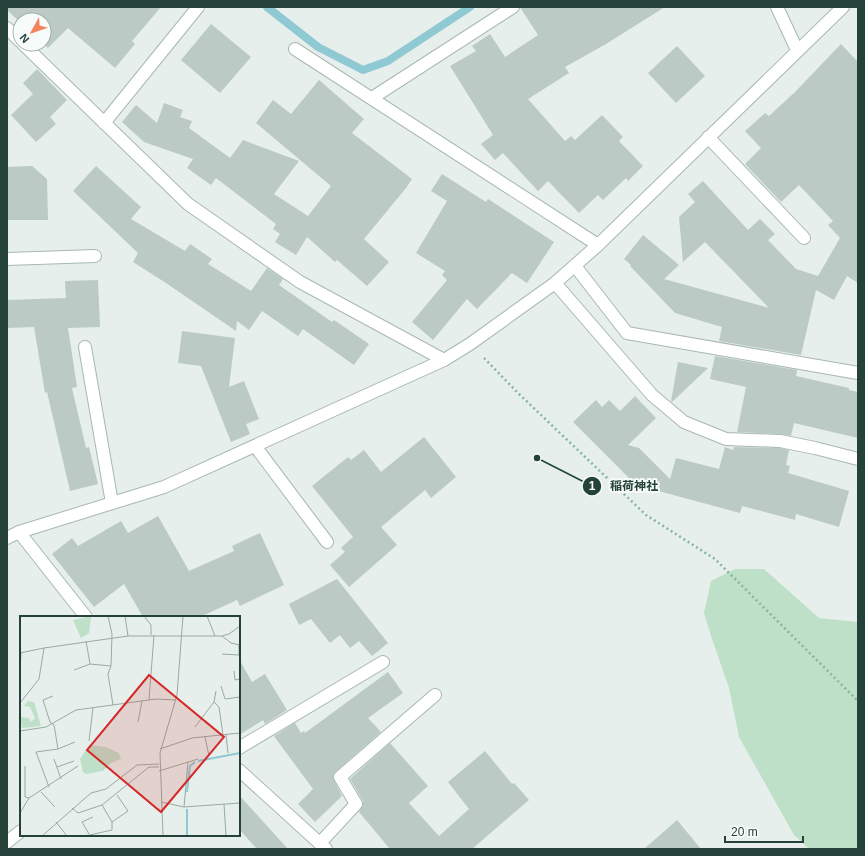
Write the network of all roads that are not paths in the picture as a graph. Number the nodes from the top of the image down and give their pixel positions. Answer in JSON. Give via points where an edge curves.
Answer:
{"nodes":[{"id":1,"x":198,"y":7,"type":"edge"},
{"id":2,"x":513,"y":7,"type":"edge"},
{"id":3,"x":776,"y":7,"type":"edge"},
{"id":4,"x":843,"y":7,"type":"edge"},
{"id":5,"x":295,"y":49,"type":"dead end"},
{"id":6,"x":797,"y":50,"type":"junction"},
{"id":7,"x":31,"y":52,"type":"edge"},
{"id":8,"x":372,"y":98,"type":"junction"},
{"id":9,"x":104,"y":123,"type":"junction"},
{"id":10,"x":708,"y":137,"type":"junction"},
{"id":11,"x":804,"y":238,"type":"dead end"},
{"id":12,"x":598,"y":245,"type":"junction"},
{"id":13,"x":95,"y":256,"type":"dead end"},
{"id":14,"x":7,"y":259,"type":"edge"},
{"id":15,"x":575,"y":266,"type":"junction"},
{"id":16,"x":555,"y":283,"type":"junction"},
{"id":17,"x":85,"y":347,"type":"dead end"},
{"id":18,"x":444,"y":360,"type":"junction"},
{"id":19,"x":858,"y":370,"type":"edge"},
{"id":20,"x":255,"y":446,"type":"junction"},
{"id":21,"x":858,"y":459,"type":"edge"},
{"id":22,"x":112,"y":504,"type":"junction"},
{"id":23,"x":19,"y":532,"type":"junction"},
{"id":24,"x":7,"y":538,"type":"edge"},
{"id":25,"x":327,"y":542,"type":"dead end"},
{"id":26,"x":85,"y":616,"type":"edge"},
{"id":27,"x":383,"y":662,"type":"dead end"},
{"id":28,"x":435,"y":694,"type":"dead end"},
{"id":29,"x":240,"y":747,"type":"edge"},
{"id":30,"x":240,"y":771,"type":"edge"},
{"id":31,"x":20,"y":832,"type":"edge"},
{"id":32,"x":7,"y":842,"type":"edge"},
{"id":33,"x":323,"y":846,"type":"edge"}],
"edges":[{"from":1,"to":9,"type":"street"},
{"from":2,"to":8,"type":"street"},
{"from":3,"to":6,"type":"street"},
{"from":4,"to":6,"type":"street"},
{"from":5,"to":8,"type":"street"},
{"from":6,"to":10,"type":"street"},
{"from":7,"to":9,"type":"street"},
{"from":8,"to":12,"type":"street"},
{"from":9,"to":18,"type":"street","via":[[188,204],[300,282]]},
{"from":10,"to":11,"type":"street"},
{"from":10,"to":12,"type":"street"},
{"from":12,"to":15,"type":"street"},
{"from":13,"to":14,"type":"street"},
{"from":15,"to":16,"type":"street"},
{"from":15,"to":19,"type":"street","via":[[628,333]]},
{"from":16,"to":18,"type":"street"},
{"from":16,"to":21,"type":"street","via":[[652,394],[684,422],[726,439],[780,441]]},
{"from":17,"to":22,"type":"street"},
{"from":18,"to":20,"type":"street"},
{"from":20,"to":22,"type":"street","via":[[164,487]]},
{"from":20,"to":25,"type":"street"},
{"from":22,"to":23,"type":"street"},
{"from":23,"to":24,"type":"street"},
{"from":23,"to":26,"type":"street"},
{"from":27,"to":29,"type":"street"},
{"from":28,"to":33,"type":"street","via":[[340,777],[356,804]]},
{"from":30,"to":33,"type":"street"},
{"from":31,"to":32,"type":"street"}]}
